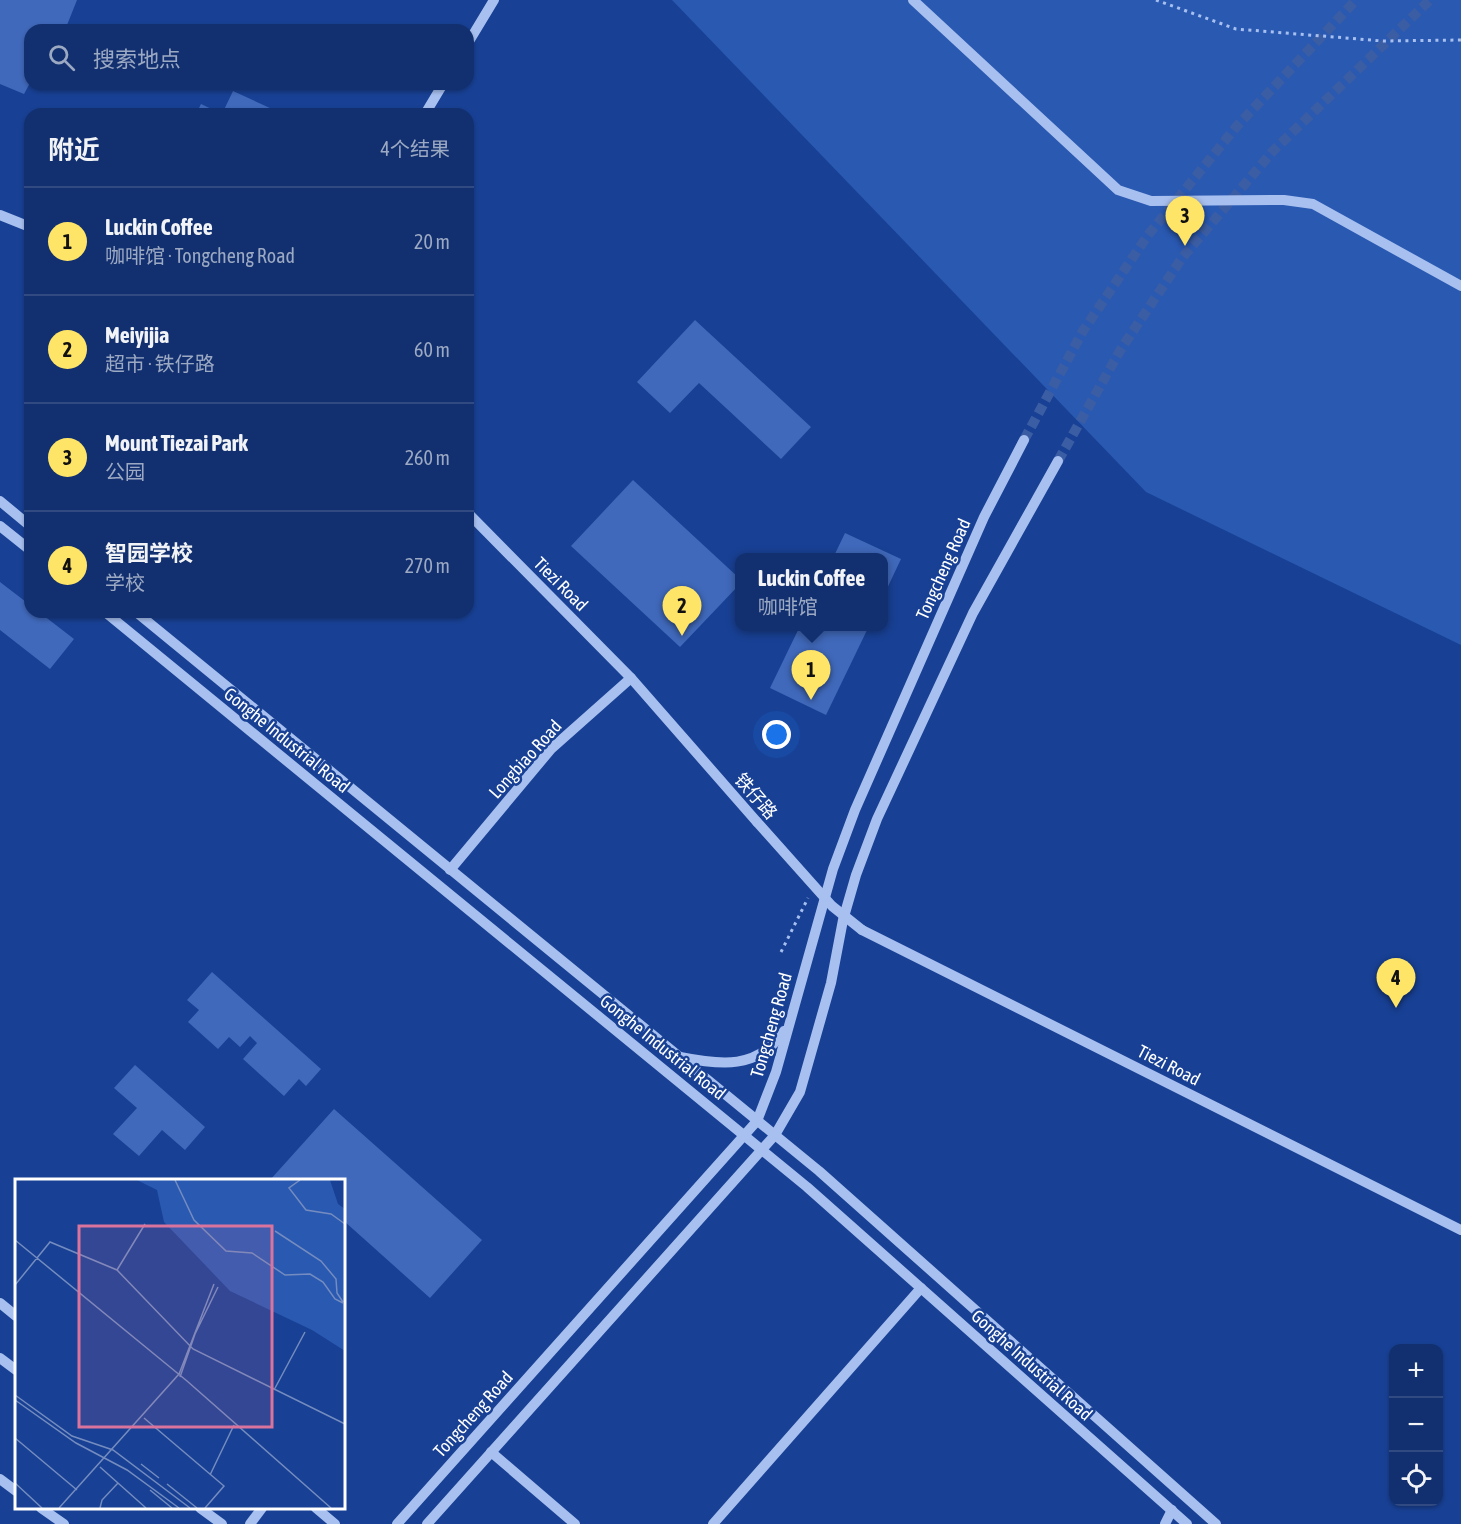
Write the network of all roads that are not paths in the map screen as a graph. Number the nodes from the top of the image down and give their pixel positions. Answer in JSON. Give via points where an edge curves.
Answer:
{"nodes":[{"id":1,"x":494,"y":0,"type":"edge"},
{"id":2,"x":913,"y":0,"type":"edge"},
{"id":3,"x":474,"y":33,"type":"edge"},
{"id":4,"x":439,"y":90,"type":"edge"},
{"id":5,"x":429,"y":108,"type":"edge"},
{"id":6,"x":0,"y":215,"type":"edge"},
{"id":7,"x":24,"y":225,"type":"edge"},
{"id":8,"x":1461,"y":286,"type":"edge"},
{"id":9,"x":1024,"y":440,"type":"tunnel mouth"},
{"id":10,"x":1058,"y":461,"type":"tunnel mouth"},
{"id":11,"x":0,"y":501,"type":"edge"},
{"id":12,"x":474,"y":519,"type":"edge"},
{"id":13,"x":24,"y":521,"type":"edge"},
{"id":14,"x":0,"y":526,"type":"edge"},
{"id":15,"x":24,"y":545,"type":"edge"},
{"id":16,"x":112,"y":618,"type":"edge"},
{"id":17,"x":142,"y":618,"type":"edge"},
{"id":18,"x":631,"y":678,"type":"junction"},
{"id":19,"x":450,"y":870,"type":"junction"},
{"id":20,"x":862,"y":930,"type":"joint"},
{"id":21,"x":790,"y":1020,"type":"junction"},
{"id":22,"x":678,"y":1056,"type":"junction"},
{"id":23,"x":757,"y":1121,"type":"junction"},
{"id":24,"x":744,"y":1135,"type":"junction"},
{"id":25,"x":775,"y":1135,"type":"junction"},
{"id":26,"x":762,"y":1150,"type":"junction"},
{"id":27,"x":1461,"y":1230,"type":"edge"},
{"id":28,"x":921,"y":1288,"type":"junction"},
{"id":29,"x":0,"y":1303,"type":"edge"},
{"id":30,"x":15,"y":1315,"type":"edge"},
{"id":31,"x":0,"y":1358,"type":"edge"},
{"id":32,"x":15,"y":1370,"type":"edge"},
{"id":33,"x":491,"y":1452,"type":"junction"},
{"id":34,"x":0,"y":1479,"type":"edge"},
{"id":35,"x":15,"y":1490,"type":"edge"},
{"id":36,"x":42,"y":1509,"type":"edge"},
{"id":37,"x":201,"y":1509,"type":"edge"},
{"id":38,"x":261,"y":1509,"type":"edge"},
{"id":39,"x":317,"y":1509,"type":"edge"},
{"id":40,"x":1172,"y":1510,"type":"junction"},
{"id":41,"x":64,"y":1524,"type":"edge"},
{"id":42,"x":222,"y":1524,"type":"edge"},
{"id":43,"x":250,"y":1524,"type":"edge"},
{"id":44,"x":334,"y":1524,"type":"edge"},
{"id":45,"x":397,"y":1524,"type":"edge"},
{"id":46,"x":427,"y":1524,"type":"edge"},
{"id":47,"x":575,"y":1524,"type":"edge"},
{"id":48,"x":713,"y":1524,"type":"edge"},
{"id":49,"x":1165,"y":1524,"type":"edge"},
{"id":50,"x":1187,"y":1524,"type":"edge"},
{"id":51,"x":1216,"y":1524,"type":"edge"}],
"edges":[{"from":1,"to":3,"type":"street"},
{"from":2,"to":8,"type":"street","via":[[1118,190],[1151,201],[1284,200],[1313,204]]},
{"from":4,"to":5,"type":"street"},
{"from":6,"to":7,"type":"street"},
{"from":9,"to":21,"type":"street","name":"Tongcheng Road","via":[[984,517],[855,810],[833,869]]},
{"from":10,"to":25,"type":"street","via":[[973,613],[877,819],[843,920],[831,983],[800,1092]]},
{"from":11,"to":13,"type":"street"},
{"from":12,"to":18,"type":"street","name":"Tiezi Road"},
{"from":14,"to":15,"type":"street"},
{"from":16,"to":24,"type":"street","name":"Gonghe Industrial Road"},
{"from":17,"to":19,"type":"street","name":"Gonghe Industrial Road"},
{"from":18,"to":19,"type":"street","name":"Longbiao Road","via":[[551,749]]},
{"from":18,"to":20,"type":"street","name":"铁仔路","bridge":true,"via":[[832,906]]},
{"from":19,"to":22,"type":"street","name":"Gonghe Industrial Road"},
{"from":20,"to":27,"type":"street","name":"Tiezi Road"},
{"from":21,"to":22,"type":"street","via":[[778,1040],[762,1054],[744,1061],[725,1064]]},
{"from":21,"to":23,"type":"street","name":"Tongcheng Road"},
{"from":22,"to":23,"type":"street","name":"Gonghe Industrial Road"},
{"from":23,"to":24,"type":"street","name":"Tongcheng Road"},
{"from":23,"to":25,"type":"street","name":"Gonghe Industrial Road"},
{"from":24,"to":26,"type":"street","name":"Gonghe Industrial Road"},
{"from":24,"to":45,"type":"street","name":"Tongcheng Road"},
{"from":25,"to":26,"type":"street"},
{"from":25,"to":51,"type":"street","name":"Gonghe Industrial Road"},
{"from":26,"to":28,"type":"street","name":"Gonghe Industrial Road"},
{"from":26,"to":33,"type":"street"},
{"from":28,"to":40,"type":"street","name":"Gonghe Industrial Road"},
{"from":28,"to":48,"type":"street"},
{"from":29,"to":30,"type":"street"},
{"from":31,"to":32,"type":"street"},
{"from":33,"to":46,"type":"street"},
{"from":33,"to":47,"type":"street"},
{"from":34,"to":35,"type":"street"},
{"from":36,"to":41,"type":"street"},
{"from":37,"to":42,"type":"street"},
{"from":38,"to":43,"type":"street"},
{"from":39,"to":44,"type":"street"},
{"from":40,"to":49,"type":"street"},
{"from":40,"to":50,"type":"street","name":"Gonghe Industrial Road"}]}
